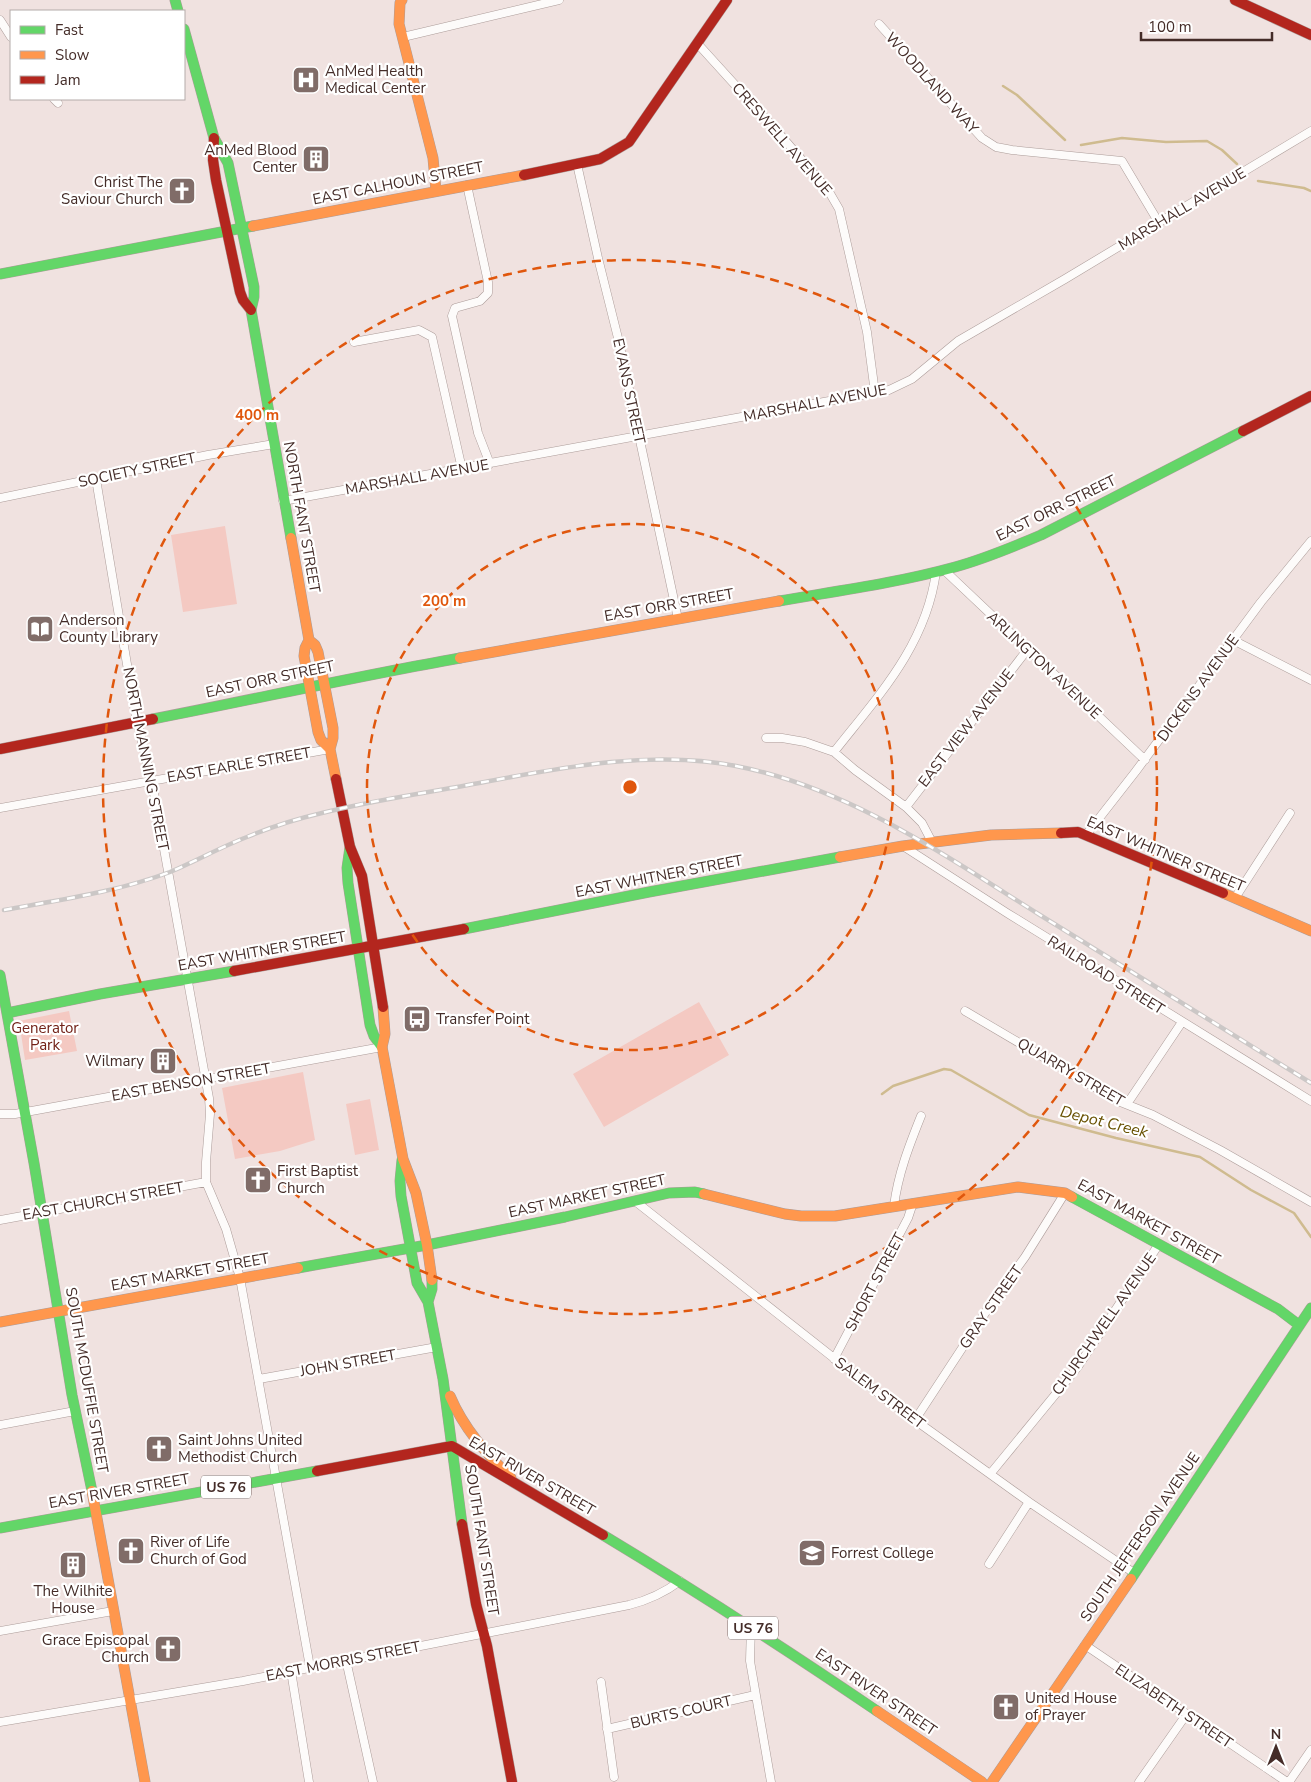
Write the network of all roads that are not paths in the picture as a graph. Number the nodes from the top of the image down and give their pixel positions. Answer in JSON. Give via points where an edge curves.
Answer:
{"nodes":[{"id":1,"x":402,"y":0,"type":"edge"},
{"id":2,"x":560,"y":0,"type":"edge"},
{"id":3,"x":727,"y":0,"type":"edge"},
{"id":4,"x":1235,"y":0,"type":"edge"},
{"id":5,"x":0,"y":20,"type":"edge"},
{"id":6,"x":879,"y":24,"type":"dead end"},
{"id":7,"x":185,"y":33,"type":"edge"},
{"id":8,"x":10,"y":35,"type":"edge"},
{"id":9,"x":1311,"y":36,"type":"edge"},
{"id":10,"x":403,"y":37,"type":"junction"},
{"id":11,"x":697,"y":43,"type":"junction"},
{"id":12,"x":1311,"y":132,"type":"edge"},
{"id":13,"x":214,"y":138,"type":"junction"},
{"id":14,"x":577,"y":164,"type":"junction"},
{"id":15,"x":468,"y":185,"type":"junction"},
{"id":16,"x":436,"y":190,"type":"junction"},
{"id":17,"x":1159,"y":223,"type":"junction"},
{"id":18,"x":242,"y":227,"type":"junction"},
{"id":19,"x":228,"y":230,"type":"junction"},
{"id":20,"x":0,"y":274,"type":"edge"},
{"id":21,"x":251,"y":310,"type":"junction"},
{"id":22,"x":354,"y":342,"type":"dead end"},
{"id":23,"x":875,"y":393,"type":"junction"},
{"id":24,"x":1311,"y":396,"type":"edge"},
{"id":25,"x":638,"y":435,"type":"junction"},
{"id":26,"x":274,"y":444,"type":"junction"},
{"id":27,"x":490,"y":464,"type":"junction"},
{"id":28,"x":462,"y":469,"type":"junction"},
{"id":29,"x":96,"y":479,"type":"junction"},
{"id":30,"x":0,"y":498,"type":"edge"},
{"id":31,"x":283,"y":501,"type":"junction"},
{"id":32,"x":1311,"y":541,"type":"edge"},
{"id":33,"x":940,"y":571,"type":"junction"},
{"id":34,"x":678,"y":619,"type":"junction"},
{"id":35,"x":309,"y":640,"type":"junction"},
{"id":36,"x":1233,"y":640,"type":"junction"},
{"id":37,"x":1027,"y":650,"type":"junction"},
{"id":38,"x":1311,"y":680,"type":"edge"},
{"id":39,"x":324,"y":683,"type":"junction"},
{"id":40,"x":310,"y":687,"type":"junction"},
{"id":41,"x":138,"y":721,"type":"junction"},
{"id":42,"x":766,"y":738,"type":"dead end"},
{"id":43,"x":0,"y":749,"type":"edge"},
{"id":44,"x":330,"y":749,"type":"junction"},
{"id":45,"x":834,"y":752,"type":"junction"},
{"id":46,"x":1145,"y":760,"type":"junction"},
{"id":47,"x":152,"y":781,"type":"junction"},
{"id":48,"x":906,"y":807,"type":"junction"},
{"id":49,"x":0,"y":808,"type":"edge"},
{"id":50,"x":1290,"y":813,"type":"dead end"},
{"id":51,"x":1086,"y":835,"type":"junction"},
{"id":52,"x":932,"y":842,"type":"junction"},
{"id":53,"x":903,"y":846,"type":"junction"},
{"id":54,"x":350,"y":847,"type":"junction"},
{"id":55,"x":1235,"y":898,"type":"junction"},
{"id":56,"x":1311,"y":932,"type":"edge"},
{"id":57,"x":374,"y":946,"type":"junction"},
{"id":58,"x":358,"y":949,"type":"junction"},
{"id":59,"x":0,"y":975,"type":"edge"},
{"id":60,"x":188,"y":980,"type":"junction"},
{"id":61,"x":965,"y":1010,"type":"dead end"},
{"id":62,"x":4,"y":1014,"type":"edge"},
{"id":63,"x":1182,"y":1022,"type":"junction"},
{"id":64,"x":382,"y":1047,"type":"junction"},
{"id":65,"x":205,"y":1079,"type":"junction"},
{"id":66,"x":1311,"y":1101,"type":"edge"},
{"id":67,"x":1127,"y":1104,"type":"junction"},
{"id":68,"x":25,"y":1112,"type":"junction"},
{"id":69,"x":0,"y":1114,"type":"edge"},
{"id":70,"x":921,"y":1116,"type":"dead end"},
{"id":71,"x":402,"y":1159,"type":"junction"},
{"id":72,"x":206,"y":1182,"type":"junction"},
{"id":73,"x":1065,"y":1193,"type":"junction"},
{"id":74,"x":635,"y":1201,"type":"junction"},
{"id":75,"x":1311,"y":1202,"type":"edge"},
{"id":76,"x":913,"y":1203,"type":"junction"},
{"id":77,"x":894,"y":1206,"type":"junction"},
{"id":78,"x":43,"y":1212,"type":"junction"},
{"id":79,"x":0,"y":1220,"type":"edge"},
{"id":80,"x":427,"y":1244,"type":"junction"},
{"id":81,"x":1159,"y":1244,"type":"junction"},
{"id":82,"x":410,"y":1247,"type":"junction"},
{"id":83,"x":240,"y":1278,"type":"junction"},
{"id":84,"x":428,"y":1302,"type":"junction"},
{"id":85,"x":1311,"y":1309,"type":"edge"},
{"id":86,"x":59,"y":1311,"type":"junction"},
{"id":87,"x":0,"y":1322,"type":"edge"},
{"id":88,"x":1299,"y":1325,"type":"junction"},
{"id":89,"x":437,"y":1347,"type":"junction"},
{"id":90,"x":834,"y":1359,"type":"junction"},
{"id":91,"x":259,"y":1379,"type":"junction"},
{"id":92,"x":443,"y":1379,"type":"junction"},
{"id":93,"x":75,"y":1411,"type":"junction"},
{"id":94,"x":915,"y":1420,"type":"junction"},
{"id":95,"x":0,"y":1425,"type":"edge"},
{"id":96,"x":452,"y":1446,"type":"junction"},
{"id":97,"x":991,"y":1473,"type":"junction"},
{"id":98,"x":276,"y":1478,"type":"junction"},
{"id":99,"x":517,"y":1484,"type":"junction"},
{"id":100,"x":1029,"y":1502,"type":"junction"},
{"id":101,"x":95,"y":1511,"type":"junction"},
{"id":102,"x":0,"y":1528,"type":"edge"},
{"id":103,"x":989,"y":1564,"type":"dead end"},
{"id":104,"x":1134,"y":1573,"type":"junction"},
{"id":105,"x":680,"y":1581,"type":"junction"},
{"id":106,"x":113,"y":1611,"type":"junction"},
{"id":107,"x":751,"y":1626,"type":"junction"},
{"id":108,"x":0,"y":1631,"type":"edge"},
{"id":109,"x":482,"y":1633,"type":"junction"},
{"id":110,"x":1085,"y":1646,"type":"junction"},
{"id":111,"x":346,"y":1660,"type":"junction"},
{"id":112,"x":310,"y":1667,"type":"junction"},
{"id":113,"x":291,"y":1671,"type":"junction"},
{"id":114,"x":602,"y":1682,"type":"dead end"},
{"id":115,"x":755,"y":1694,"type":"junction"},
{"id":116,"x":130,"y":1700,"type":"junction"},
{"id":117,"x":1186,"y":1714,"type":"junction"},
{"id":118,"x":0,"y":1722,"type":"edge"},
{"id":119,"x":607,"y":1729,"type":"junction"},
{"id":120,"x":1311,"y":1750,"type":"edge"},
{"id":121,"x":614,"y":1777,"type":"dead end"},
{"id":122,"x":145,"y":1782,"type":"edge"},
{"id":123,"x":309,"y":1782,"type":"edge"},
{"id":124,"x":373,"y":1782,"type":"edge"},
{"id":125,"x":512,"y":1782,"type":"edge"},
{"id":126,"x":771,"y":1782,"type":"edge"},
{"id":127,"x":982,"y":1782,"type":"edge"},
{"id":128,"x":992,"y":1782,"type":"edge"},
{"id":129,"x":1139,"y":1782,"type":"edge"},
{"id":130,"x":1288,"y":1782,"type":"edge"}],
"edges":[{"from":1,"to":10,"type":"street","via":[[399,24]]},
{"from":2,"to":10,"type":"street"},
{"from":3,"to":11,"type":"street","name":"EAST CALHOUN STREET"},
{"from":4,"to":9,"type":"street"},
{"from":5,"to":8,"type":"street"},
{"from":6,"to":17,"type":"street","name":"WOODLAND WAY","via":[[982,138],[996,147],[1012,150],[1122,161]]},
{"from":7,"to":13,"type":"street","name":"NORTH FANT STREET"},
{"from":10,"to":16,"type":"street","via":[[433,158]]},
{"from":11,"to":14,"type":"street","name":"EAST CALHOUN STREET","via":[[628,142],[600,159]]},
{"from":11,"to":23,"type":"street","name":"CRESWELL AVENUE","via":[[828,190],[839,209],[867,332]]},
{"from":12,"to":17,"type":"street","name":"MARSHALL AVENUE"},
{"from":13,"to":18,"type":"street","name":"NORTH FANT STREET","via":[[228,163]]},
{"from":13,"to":19,"type":"street","name":"NORTH FANT STREET","via":[[213,168]]},
{"from":14,"to":15,"type":"street","name":"EAST CALHOUN STREET"},
{"from":14,"to":25,"type":"street","name":"EVANS STREET"},
{"from":15,"to":16,"type":"street","name":"EAST CALHOUN STREET"},
{"from":15,"to":27,"type":"street","via":[[488,293],[480,301],[455,308],[452,316],[478,433]]},
{"from":16,"to":18,"type":"street","name":"EAST CALHOUN STREET"},
{"from":17,"to":23,"type":"street","name":"MARSHALL AVENUE","via":[[958,341],[912,379]]},
{"from":18,"to":19,"type":"street","name":"EAST CALHOUN STREET"},
{"from":18,"to":21,"type":"street","name":"NORTH FANT STREET","via":[[254,287]]},
{"from":19,"to":20,"type":"street","name":"EAST CALHOUN STREET"},
{"from":19,"to":21,"type":"street","name":"NORTH FANT STREET","via":[[240,292]]},
{"from":21,"to":26,"type":"street","name":"NORTH FANT STREET"},
{"from":22,"to":28,"type":"street","via":[[419,330],[432,337]]},
{"from":23,"to":25,"type":"street","name":"MARSHALL AVENUE"},
{"from":24,"to":33,"type":"street","name":"EAST ORR STREET","via":[[1041,535]]},
{"from":25,"to":27,"type":"street","name":"MARSHALL AVENUE"},
{"from":25,"to":34,"type":"street","name":"EVANS STREET"},
{"from":26,"to":29,"type":"street","name":"SOCIETY STREET"},
{"from":26,"to":31,"type":"street","name":"NORTH FANT STREET"},
{"from":27,"to":28,"type":"street","name":"MARSHALL AVENUE"},
{"from":28,"to":31,"type":"street","name":"MARSHALL AVENUE"},
{"from":29,"to":30,"type":"street","name":"SOCIETY STREET"},
{"from":29,"to":41,"type":"street","name":"NORTH MANNING STREET"},
{"from":31,"to":35,"type":"street","name":"NORTH FANT STREET"},
{"from":32,"to":36,"type":"street","name":"DICKENS AVENUE"},
{"from":33,"to":34,"type":"street","name":"EAST ORR STREET"},
{"from":33,"to":37,"type":"street","name":"ARLINGTON AVENUE"},
{"from":33,"to":45,"type":"street","via":[[913,645],[893,677]]},
{"from":34,"to":39,"type":"street","name":"EAST ORR STREET"},
{"from":35,"to":39,"type":"street","name":"NORTH FANT STREET","via":[[318,652]]},
{"from":35,"to":40,"type":"street","name":"NORTH FANT STREET","via":[[304,656]]},
{"from":36,"to":38,"type":"street"},
{"from":36,"to":46,"type":"street","name":"DICKENS AVENUE"},
{"from":37,"to":46,"type":"street","name":"ARLINGTON AVENUE"},
{"from":37,"to":48,"type":"street","name":"EAST VIEW AVENUE"},
{"from":39,"to":40,"type":"street","name":"EAST ORR STREET"},
{"from":39,"to":44,"type":"street","name":"NORTH FANT STREET","via":[[333,728]]},
{"from":40,"to":41,"type":"street","name":"EAST ORR STREET"},
{"from":40,"to":44,"type":"street","name":"NORTH FANT STREET","via":[[318,732]]},
{"from":41,"to":43,"type":"street","name":"EAST ORR STREET"},
{"from":41,"to":47,"type":"street","name":"NORTH MANNING STREET"},
{"from":42,"to":45,"type":"street","via":[[806,742]]},
{"from":44,"to":47,"type":"street","name":"EAST EARLE STREET"},
{"from":44,"to":54,"type":"street","name":"NORTH FANT STREET"},
{"from":45,"to":48,"type":"street"},
{"from":46,"to":51,"type":"street","name":"DICKENS AVENUE"},
{"from":47,"to":49,"type":"street","name":"EAST EARLE STREET"},
{"from":47,"to":60,"type":"street","name":"NORTH MANNING STREET"},
{"from":48,"to":52,"type":"street","via":[[922,823]]},
{"from":50,"to":55,"type":"street"},
{"from":51,"to":52,"type":"street","name":"EAST WHITNER STREET","via":[[1078,832],[991,835]]},
{"from":51,"to":55,"type":"street","name":"EAST WHITNER STREET"},
{"from":52,"to":53,"type":"street","name":"EAST WHITNER STREET"},
{"from":53,"to":57,"type":"street","name":"EAST WHITNER STREET"},
{"from":53,"to":63,"type":"street","name":"RAILROAD STREET"},
{"from":54,"to":57,"type":"street","name":"NORTH FANT STREET","via":[[362,876]]},
{"from":54,"to":58,"type":"street","name":"NORTH FANT STREET","via":[[348,883]]},
{"from":55,"to":56,"type":"street","name":"EAST WHITNER STREET"},
{"from":57,"to":58,"type":"street","name":"EAST WHITNER STREET"},
{"from":57,"to":64,"type":"street","name":"SOUTH FANT STREET","via":[[385,1021]]},
{"from":58,"to":60,"type":"street","name":"EAST WHITNER STREET"},
{"from":58,"to":64,"type":"street","name":"SOUTH FANT STREET","via":[[370,1025]]},
{"from":59,"to":62,"type":"street","name":"SOUTH MCDUFFIE STREET"},
{"from":60,"to":62,"type":"street","name":"EAST WHITNER STREET"},
{"from":60,"to":65,"type":"street","name":"NORTH MANNING STREET"},
{"from":61,"to":67,"type":"street","name":"QUARRY STREET"},
{"from":62,"to":68,"type":"street","name":"SOUTH MCDUFFIE STREET"},
{"from":63,"to":66,"type":"street","name":"RAILROAD STREET"},
{"from":63,"to":67,"type":"street"},
{"from":64,"to":65,"type":"street","name":"EAST BENSON STREET"},
{"from":64,"to":71,"type":"street","name":"SOUTH FANT STREET"},
{"from":65,"to":68,"type":"street","name":"EAST BENSON STREET"},
{"from":65,"to":72,"type":"street","name":"NORTH MANNING STREET","via":[[210,1114]]},
{"from":67,"to":75,"type":"street","name":"QUARRY STREET","via":[[1220,1150]]},
{"from":68,"to":69,"type":"street","name":"EAST BENSON STREET"},
{"from":68,"to":78,"type":"street","name":"SOUTH MCDUFFIE STREET"},
{"from":70,"to":77,"type":"street","via":[[903,1163]]},
{"from":71,"to":80,"type":"street","name":"SOUTH FANT STREET","via":[[416,1193]]},
{"from":71,"to":82,"type":"street","name":"SOUTH FANT STREET","via":[[401,1196]]},
{"from":72,"to":78,"type":"street","name":"EAST CHURCH STREET"},
{"from":72,"to":83,"type":"street","via":[[226,1229]]},
{"from":73,"to":76,"type":"street","name":"EAST MARKET STREET","via":[[1018,1187]]},
{"from":73,"to":81,"type":"street","name":"EAST MARKET STREET"},
{"from":73,"to":94,"type":"street","name":"GRAY STREET"},
{"from":74,"to":77,"type":"street","name":"EAST MARKET STREET","via":[[669,1193],[695,1192],[785,1214],[817,1217]]},
{"from":74,"to":80,"type":"street","name":"EAST MARKET STREET"},
{"from":74,"to":90,"type":"street","name":"SALEM STREET"},
{"from":76,"to":77,"type":"street","name":"EAST MARKET STREET"},
{"from":76,"to":90,"type":"street","name":"SHORT STREET"},
{"from":78,"to":79,"type":"street","name":"EAST CHURCH STREET"},
{"from":78,"to":86,"type":"street","name":"SOUTH MCDUFFIE STREET"},
{"from":80,"to":82,"type":"street","name":"EAST MARKET STREET"},
{"from":80,"to":84,"type":"street","name":"SOUTH FANT STREET","via":[[432,1278]]},
{"from":81,"to":88,"type":"street","name":"EAST MARKET STREET","via":[[1278,1309]]},
{"from":81,"to":97,"type":"street","name":"CHURCHWELL AVENUE","via":[[1076,1368]]},
{"from":82,"to":83,"type":"street","name":"EAST MARKET STREET"},
{"from":82,"to":84,"type":"street","name":"SOUTH FANT STREET","via":[[417,1283]]},
{"from":83,"to":86,"type":"street","name":"EAST MARKET STREET"},
{"from":83,"to":91,"type":"street"},
{"from":84,"to":89,"type":"street","name":"SOUTH FANT STREET"},
{"from":85,"to":88,"type":"street","name":"SOUTH JEFFERSON AVENUE"},
{"from":86,"to":87,"type":"street","name":"EAST MARKET STREET"},
{"from":86,"to":93,"type":"street","name":"SOUTH MCDUFFIE STREET"},
{"from":88,"to":104,"type":"street","name":"SOUTH JEFFERSON AVENUE"},
{"from":89,"to":91,"type":"street","name":"JOHN STREET"},
{"from":89,"to":92,"type":"street","name":"SOUTH FANT STREET"},
{"from":90,"to":94,"type":"street","name":"SALEM STREET"},
{"from":91,"to":98,"type":"street"},
{"from":92,"to":96,"type":"street","name":"SOUTH FANT STREET"},
{"from":92,"to":99,"type":"street","via":[[474,1441]]},
{"from":93,"to":95,"type":"street"},
{"from":93,"to":101,"type":"street","name":"SOUTH MCDUFFIE STREET"},
{"from":94,"to":97,"type":"street","name":"SALEM STREET"},
{"from":96,"to":98,"type":"street","name":"EAST RIVER STREET","number":"US 76"},
{"from":96,"to":99,"type":"street","name":"EAST RIVER STREET","number":"US 76"},
{"from":96,"to":109,"type":"street","name":"SOUTH FANT STREET","via":[[459,1506]]},
{"from":97,"to":100,"type":"street","name":"SALEM STREET"},
{"from":98,"to":101,"type":"street","name":"EAST RIVER STREET","number":"US 76"},
{"from":98,"to":112,"type":"street"},
{"from":99,"to":105,"type":"street","name":"EAST RIVER STREET","number":"US 76"},
{"from":100,"to":103,"type":"street"},
{"from":100,"to":104,"type":"street","name":"SALEM STREET"},
{"from":101,"to":102,"type":"street","name":"EAST RIVER STREET","number":"US 76"},
{"from":101,"to":106,"type":"street","name":"SOUTH MCDUFFIE STREET"},
{"from":104,"to":110,"type":"street","name":"SOUTH JEFFERSON AVENUE"},
{"from":105,"to":107,"type":"street","name":"EAST RIVER STREET","number":"US 76"},
{"from":105,"to":109,"type":"street","name":"EAST MORRIS STREET","via":[[651,1599],[629,1605]]},
{"from":106,"to":108,"type":"street"},
{"from":106,"to":116,"type":"street","name":"SOUTH MCDUFFIE STREET"},
{"from":107,"to":115,"type":"street","via":[[750,1661]]},
{"from":107,"to":127,"type":"street","name":"EAST RIVER STREET","number":"US 76"},
{"from":109,"to":111,"type":"street","name":"EAST MORRIS STREET"},
{"from":109,"to":125,"type":"street","name":"SOUTH FANT STREET"},
{"from":110,"to":117,"type":"street","name":"ELIZABETH STREET"},
{"from":110,"to":128,"type":"street","name":"SOUTH JEFFERSON AVENUE"},
{"from":111,"to":112,"type":"street","name":"EAST MORRIS STREET"},
{"from":111,"to":124,"type":"street"},
{"from":112,"to":113,"type":"street","name":"EAST MORRIS STREET"},
{"from":113,"to":116,"type":"street","name":"EAST MORRIS STREET"},
{"from":113,"to":123,"type":"street"},
{"from":114,"to":119,"type":"street"},
{"from":115,"to":119,"type":"street","name":"BURTS COURT"},
{"from":115,"to":126,"type":"street"},
{"from":116,"to":118,"type":"street","name":"EAST MORRIS STREET"},
{"from":116,"to":122,"type":"street","name":"SOUTH MCDUFFIE STREET"},
{"from":117,"to":129,"type":"street"},
{"from":117,"to":130,"type":"street","name":"ELIZABETH STREET"},
{"from":119,"to":121,"type":"street"},
{"from":120,"to":130,"type":"street"}]}
